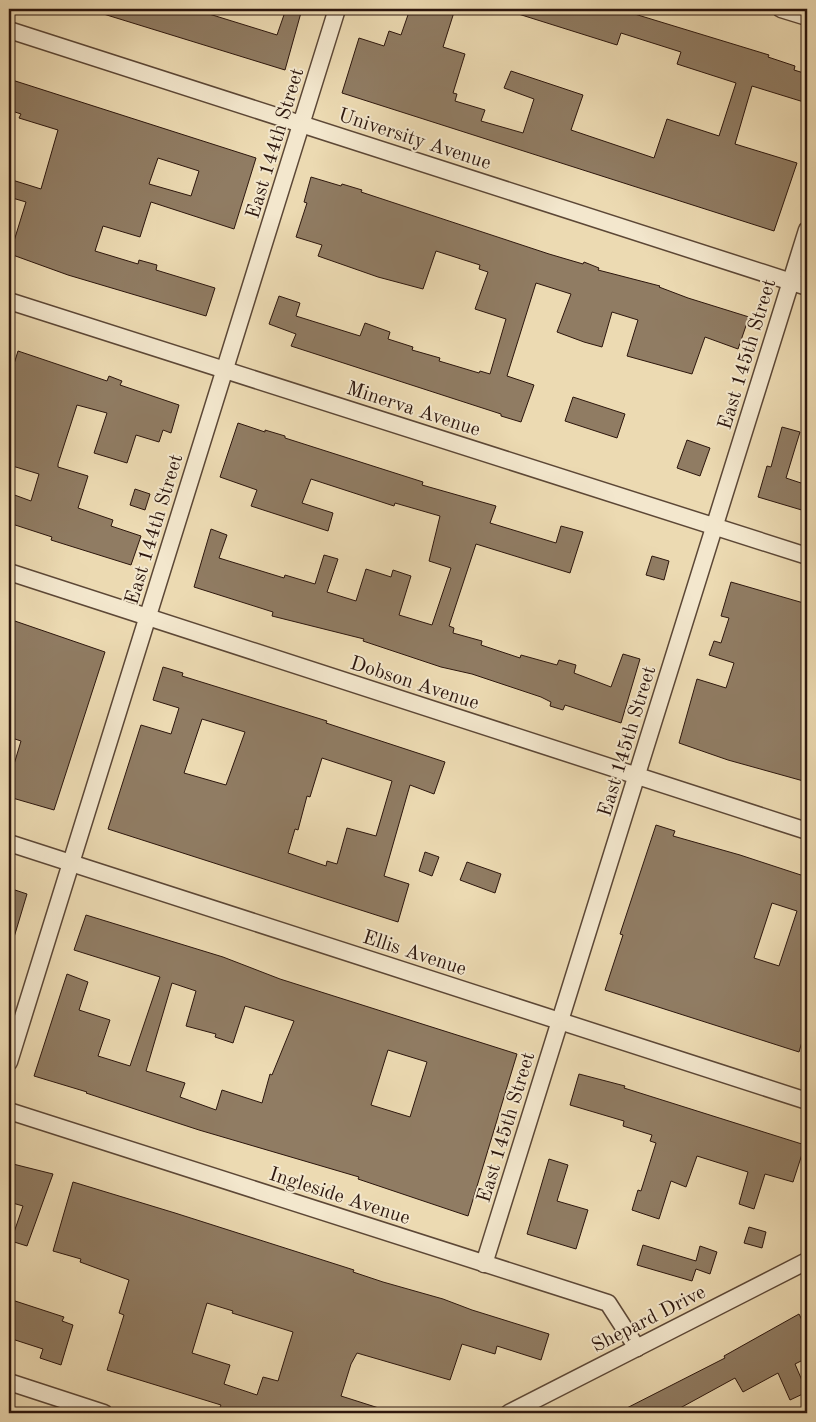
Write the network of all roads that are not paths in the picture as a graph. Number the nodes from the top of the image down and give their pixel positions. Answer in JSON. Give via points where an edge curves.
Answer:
{"nodes":[{"id":1,"x":337,"y":9,"type":"edge"},
{"id":2,"x":781,"y":9,"type":"edge"},
{"id":3,"x":807,"y":17,"type":"edge"},
{"id":4,"x":9,"y":30,"type":"edge"},
{"id":5,"x":302,"y":124,"type":"junction"},
{"id":6,"x":807,"y":230,"type":"edge"},
{"id":7,"x":791,"y":281,"type":"junction"},
{"id":8,"x":807,"y":286,"type":"edge"},
{"id":9,"x":9,"y":300,"type":"edge"},
{"id":10,"x":225,"y":370,"type":"junction"},
{"id":11,"x":715,"y":526,"type":"junction"},
{"id":12,"x":807,"y":556,"type":"edge"},
{"id":13,"x":9,"y":572,"type":"edge"},
{"id":14,"x":148,"y":617,"type":"junction"},
{"id":15,"x":637,"y":776,"type":"junction"},
{"id":16,"x":807,"y":831,"type":"edge"},
{"id":17,"x":9,"y":843,"type":"edge"},
{"id":18,"x":71,"y":863,"type":"junction"},
{"id":19,"x":560,"y":1021,"type":"junction"},
{"id":20,"x":9,"y":1062,"type":"edge"},
{"id":21,"x":807,"y":1101,"type":"edge"},
{"id":22,"x":9,"y":1111,"type":"edge"},
{"id":23,"x":807,"y":1261,"type":"edge"},
{"id":24,"x":484,"y":1264,"type":"junction"},
{"id":25,"x":637,"y":1348,"type":"junction"},
{"id":26,"x":9,"y":1382,"type":"edge"},
{"id":27,"x":104,"y":1413,"type":"edge"},
{"id":28,"x":509,"y":1413,"type":"edge"}],
"edges":[{"from":1,"to":5,"type":"street","name":"East 144th Street"},
{"from":2,"to":3,"type":"street"},
{"from":4,"to":5,"type":"street","name":"University Avenue"},
{"from":5,"to":7,"type":"street","name":"University Avenue"},
{"from":5,"to":10,"type":"street","name":"East 144th Street"},
{"from":6,"to":7,"type":"street","name":"East 145th Street"},
{"from":7,"to":8,"type":"street","name":"University Avenue"},
{"from":7,"to":11,"type":"street","name":"East 145th Street"},
{"from":9,"to":10,"type":"street","name":"Minerva Avenue"},
{"from":10,"to":11,"type":"street","name":"Minerva Avenue"},
{"from":10,"to":14,"type":"street","name":"East 144th Street"},
{"from":11,"to":12,"type":"street","name":"Minerva Avenue"},
{"from":11,"to":15,"type":"street","name":"East 145th Street"},
{"from":13,"to":14,"type":"street","name":"Dobson Avenue"},
{"from":14,"to":15,"type":"street","name":"Dobson Avenue"},
{"from":14,"to":18,"type":"street","name":"East 144th Street"},
{"from":15,"to":16,"type":"street","name":"Dobson Avenue"},
{"from":15,"to":19,"type":"street","name":"East 145th Street"},
{"from":17,"to":18,"type":"street","name":"Ellis Avenue"},
{"from":18,"to":19,"type":"street","name":"Ellis Avenue"},
{"from":18,"to":20,"type":"street","name":"East 144th Street"},
{"from":19,"to":21,"type":"street","name":"Ellis Avenue"},
{"from":19,"to":24,"type":"street","name":"East 145th Street"},
{"from":22,"to":24,"type":"street","name":"Ingleside Avenue"},
{"from":23,"to":25,"type":"street","name":"Shepard Drive"},
{"from":24,"to":25,"type":"street","name":"Ingleside Avenue","via":[[608,1303]]},
{"from":25,"to":28,"type":"street","name":"Shepard Drive"},
{"from":26,"to":27,"type":"street"}]}
